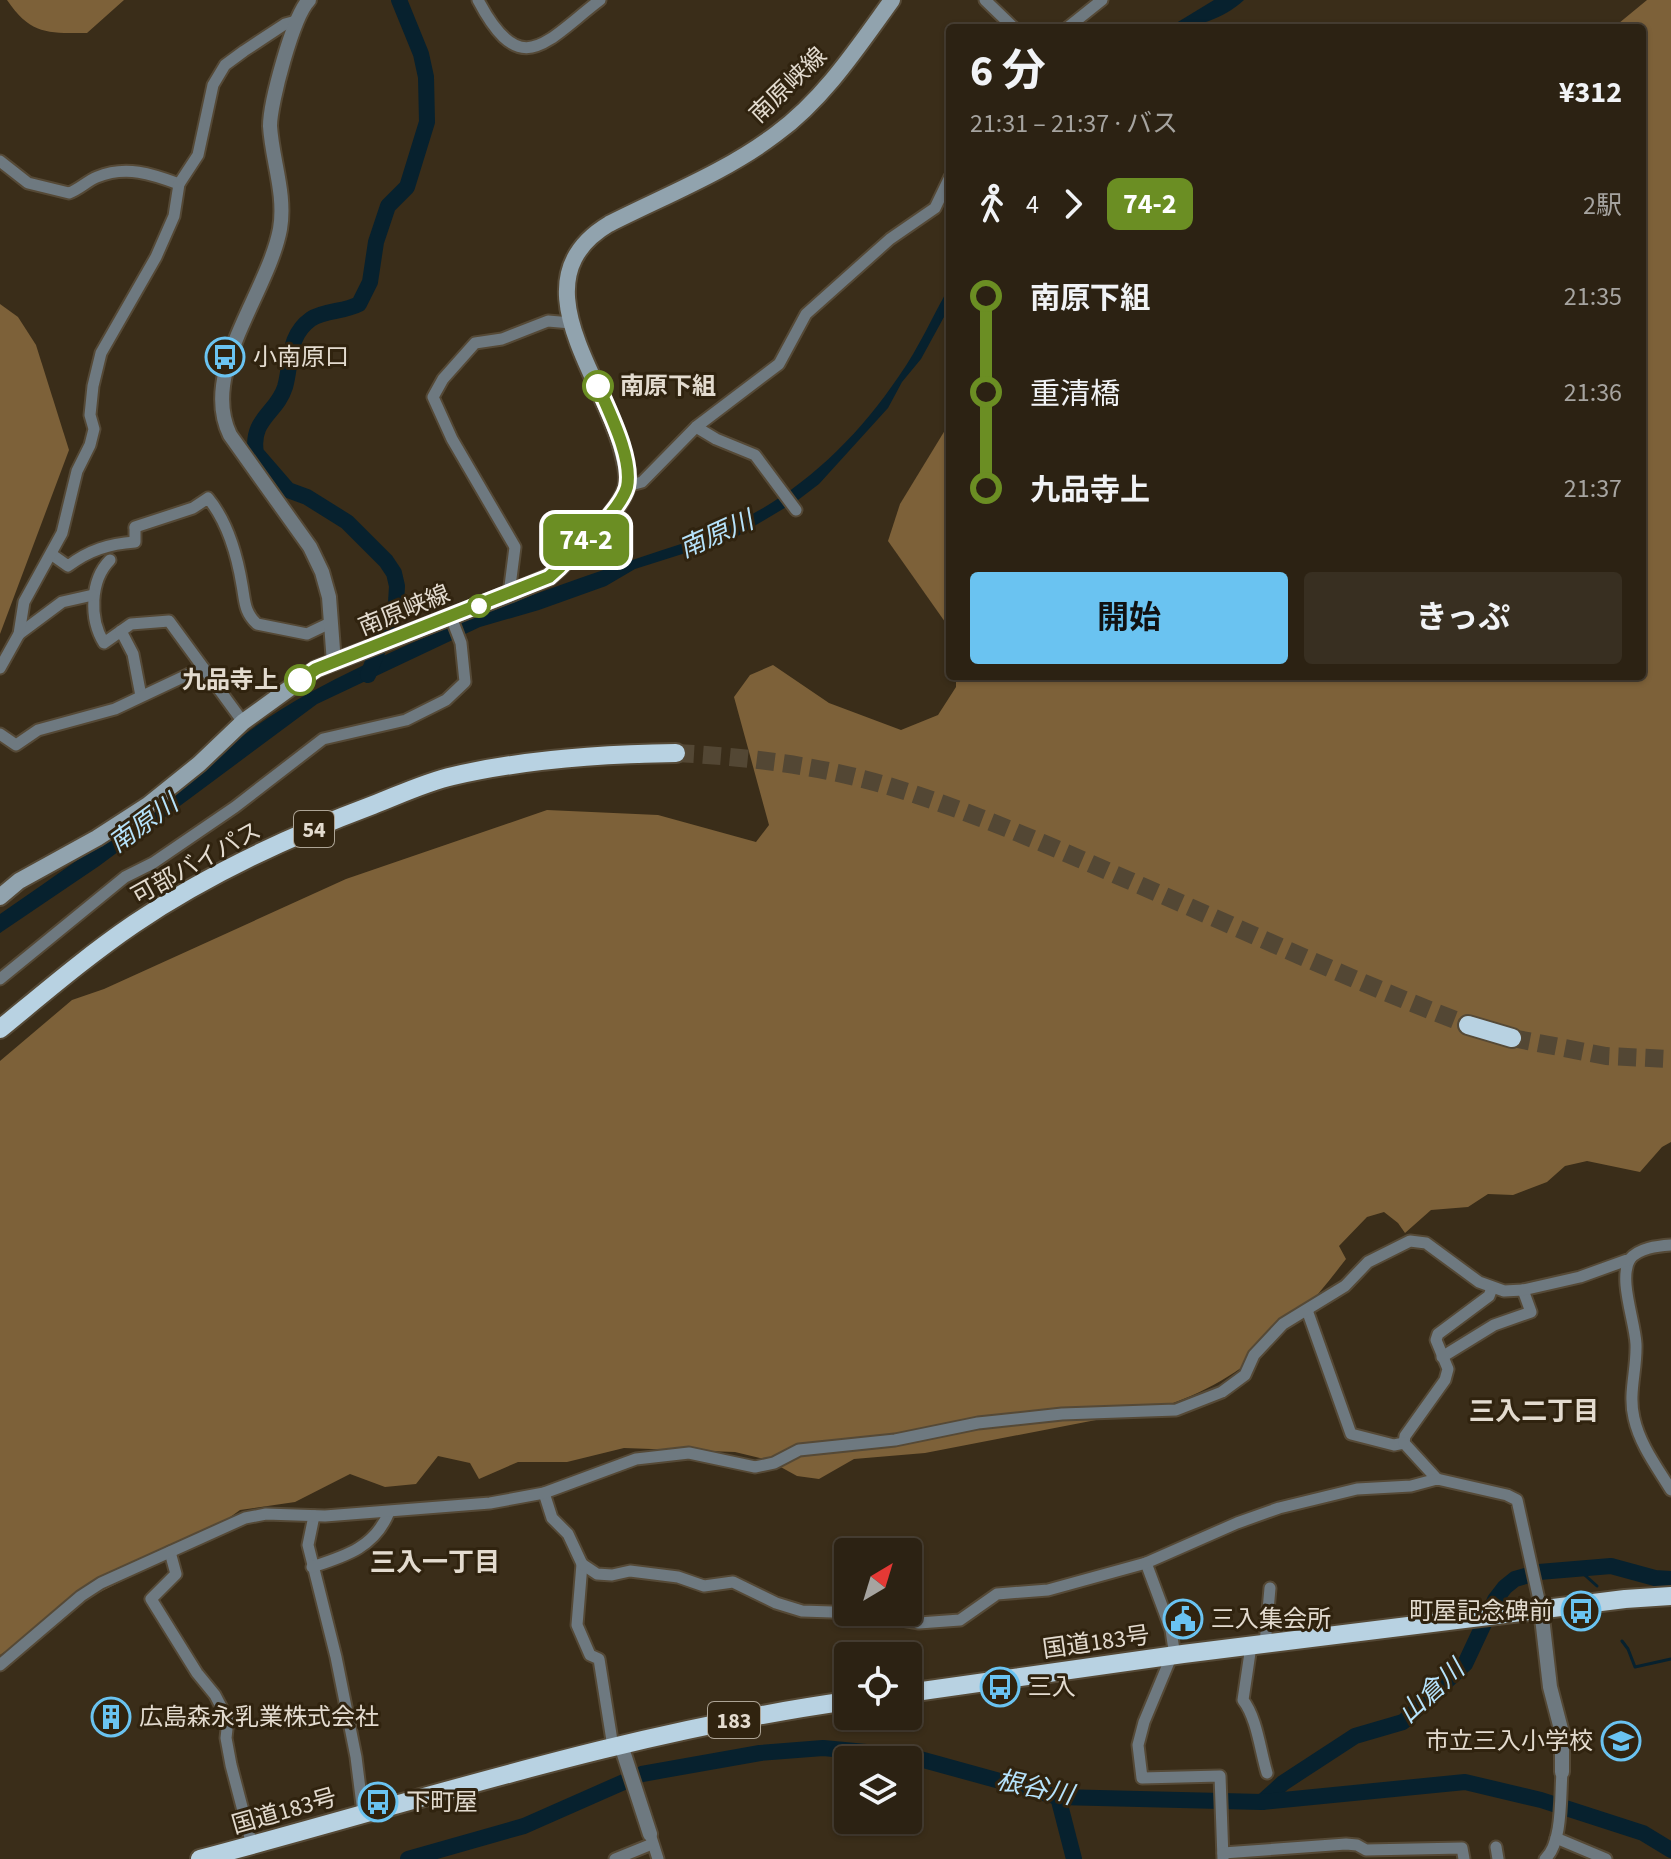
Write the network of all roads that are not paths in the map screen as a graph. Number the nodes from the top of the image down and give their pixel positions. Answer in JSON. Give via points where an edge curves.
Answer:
{"nodes":[{"id":1,"x":309,"y":0,"type":"edge"},
{"id":2,"x":478,"y":0,"type":"edge"},
{"id":3,"x":600,"y":0,"type":"edge"},
{"id":4,"x":892,"y":0,"type":"edge"},
{"id":5,"x":985,"y":0,"type":"edge"},
{"id":6,"x":1102,"y":0,"type":"edge"},
{"id":7,"x":296,"y":21,"type":"junction"},
{"id":8,"x":1010,"y":24,"type":"edge"},
{"id":9,"x":1072,"y":24,"type":"edge"},
{"id":10,"x":0,"y":161,"type":"edge"},
{"id":11,"x":179,"y":184,"type":"junction"},
{"id":12,"x":946,"y":185,"type":"edge"},
{"id":13,"x":571,"y":323,"type":"junction"},
{"id":14,"x":696,"y":427,"type":"junction"},
{"id":15,"x":627,"y":486,"type":"junction"},
{"id":16,"x":796,"y":510,"type":"dead end"},
{"id":17,"x":51,"y":554,"type":"junction"},
{"id":18,"x":110,"y":560,"type":"dead end"},
{"id":19,"x":509,"y":594,"type":"junction"},
{"id":20,"x":93,"y":595,"type":"junction"},
{"id":21,"x":452,"y":619,"type":"junction"},
{"id":22,"x":330,"y":623,"type":"junction"},
{"id":23,"x":121,"y":631,"type":"junction"},
{"id":24,"x":19,"y":634,"type":"junction"},
{"id":25,"x":334,"y":663,"type":"junction"},
{"id":26,"x":0,"y":668,"type":"edge"},
{"id":27,"x":202,"y":668,"type":"junction"},
{"id":28,"x":141,"y":696,"type":"junction"},
{"id":29,"x":243,"y":722,"type":"junction"},
{"id":30,"x":0,"y":734,"type":"edge"},
{"id":31,"x":676,"y":753,"type":"tunnel mouth"},
{"id":32,"x":0,"y":897,"type":"edge"},
{"id":33,"x":0,"y":979,"type":"edge"},
{"id":34,"x":1468,"y":1025,"type":"tunnel mouth"},
{"id":35,"x":0,"y":1029,"type":"edge"},
{"id":36,"x":1512,"y":1038,"type":"tunnel mouth"},
{"id":37,"x":1671,"y":1245,"type":"edge"},
{"id":38,"x":1630,"y":1259,"type":"junction"},
{"id":39,"x":1492,"y":1288,"type":"junction"},
{"id":40,"x":1523,"y":1290,"type":"junction"},
{"id":41,"x":1307,"y":1310,"type":"junction"},
{"id":42,"x":1442,"y":1357,"type":"junction"},
{"id":43,"x":1404,"y":1443,"type":"junction"},
{"id":44,"x":1437,"y":1479,"type":"junction"},
{"id":45,"x":1671,"y":1490,"type":"edge"},
{"id":46,"x":544,"y":1493,"type":"junction"},
{"id":47,"x":389,"y":1512,"type":"junction"},
{"id":48,"x":314,"y":1516,"type":"junction"},
{"id":49,"x":170,"y":1552,"type":"junction"},
{"id":50,"x":1146,"y":1563,"type":"junction"},
{"id":51,"x":582,"y":1564,"type":"junction"},
{"id":52,"x":312,"y":1567,"type":"junction"},
{"id":53,"x":1270,"y":1588,"type":"dead end"},
{"id":54,"x":1671,"y":1596,"type":"edge"},
{"id":55,"x":1541,"y":1609,"type":"junction"},
{"id":56,"x":1258,"y":1645,"type":"junction"},
{"id":57,"x":1170,"y":1656,"type":"junction"},
{"id":58,"x":0,"y":1665,"type":"edge"},
{"id":59,"x":922,"y":1691,"type":"edge"},
{"id":60,"x":834,"y":1703,"type":"edge"},
{"id":61,"x":617,"y":1746,"type":"junction"},
{"id":62,"x":1562,"y":1772,"type":"joint"},
{"id":63,"x":1267,"y":1773,"type":"dead end"},
{"id":64,"x":363,"y":1813,"type":"junction"},
{"id":65,"x":1557,"y":1835,"type":"junction"},
{"id":66,"x":651,"y":1839,"type":"junction"},
{"id":67,"x":252,"y":1845,"type":"junction"},
{"id":68,"x":1278,"y":1853,"type":"edge"},
{"id":69,"x":1223,"y":1856,"type":"edge"},
{"id":70,"x":200,"y":1859,"type":"edge"},
{"id":71,"x":615,"y":1859,"type":"edge"},
{"id":72,"x":658,"y":1859,"type":"edge"},
{"id":73,"x":1464,"y":1859,"type":"edge"},
{"id":74,"x":1545,"y":1859,"type":"edge"},
{"id":75,"x":1606,"y":1859,"type":"edge"}],
"edges":[{"from":1,"to":7,"type":"street"},
{"from":2,"to":3,"type":"street","via":[[499,34],[527,50]]},
{"from":4,"to":13,"type":"main road","name":"南原峡線","via":[[823,91],[777,133],[744,156],[609,224],[580,247],[566,280]]},
{"from":5,"to":8,"type":"street"},
{"from":6,"to":9,"type":"street"},
{"from":7,"to":11,"type":"street","via":[[225,65],[213,85],[198,155]]},
{"from":7,"to":22,"type":"street","via":[[270,121],[281,199],[275,252],[231,354],[221,403],[230,435],[310,547],[329,597]]},
{"from":10,"to":11,"type":"street","via":[[28,183],[69,193],[108,173],[129,171]]},
{"from":11,"to":17,"type":"street","via":[[174,216],[156,257],[101,353],[90,415],[94,429]]},
{"from":12,"to":14,"type":"street","via":[[935,208],[890,239],[806,314],[779,364]]},
{"from":13,"to":15,"type":"main road","name":"南原峡線","via":[[618,432]]},
{"from":13,"to":19,"type":"street","via":[[548,321],[475,343],[433,397],[515,547]]},
{"from":14,"to":15,"type":"street","via":[[642,482]]},
{"from":14,"to":16,"type":"street","via":[[755,455]]},
{"from":15,"to":19,"type":"main road","name":"南原峡線","via":[[620,503],[559,568]]},
{"from":17,"to":22,"type":"street","via":[[68,566],[85,553],[135,542],[135,527],[208,498],[225,525],[242,599],[253,621],[307,634]]},
{"from":17,"to":24,"type":"street","via":[[24,602]]},
{"from":18,"to":20,"type":"street"},
{"from":19,"to":21,"type":"main road","name":"南原峡線"},
{"from":20,"to":23,"type":"street","via":[[96,631],[104,643]]},
{"from":20,"to":24,"type":"street","via":[[62,602]]},
{"from":21,"to":25,"type":"main road","name":"南原峡線"},
{"from":21,"to":33,"type":"street","via":[[465,682],[446,700],[406,720],[323,739],[235,807],[125,877]]},
{"from":22,"to":25,"type":"street"},
{"from":23,"to":27,"type":"street","via":[[131,624],[169,621]]},
{"from":23,"to":28,"type":"street","via":[[133,654]]},
{"from":24,"to":26,"type":"street"},
{"from":25,"to":29,"type":"main road","name":"南原峡線","via":[[316,669]]},
{"from":27,"to":28,"type":"street"},
{"from":27,"to":29,"type":"street"},
{"from":28,"to":30,"type":"street","via":[[115,709],[38,730],[16,745]]},
{"from":29,"to":32,"type":"main road","name":"南原峡線","via":[[148,805]]},
{"from":31,"to":35,"type":"highway","name":"可部バイパス","number":"54","via":[[606,754],[451,776],[336,819],[217,873],[134,924]]},
{"from":34,"to":36,"type":"highway"},
{"from":37,"to":38,"type":"street"},
{"from":38,"to":40,"type":"street"},
{"from":38,"to":45,"type":"street","via":[[1625,1273],[1636,1345],[1633,1416],[1640,1439]]},
{"from":39,"to":40,"type":"street"},
{"from":39,"to":41,"type":"street","via":[[1426,1243],[1410,1241],[1368,1262],[1345,1286]]},
{"from":39,"to":42,"type":"street","via":[[1489,1296],[1438,1334]]},
{"from":40,"to":42,"type":"street","via":[[1531,1312],[1494,1325]]},
{"from":41,"to":43,"type":"street","via":[[1351,1434]]},
{"from":41,"to":46,"type":"street","via":[[1283,1324],[1254,1355],[1245,1375],[1222,1392],[1176,1410],[978,1423],[895,1440],[799,1450],[755,1467],[689,1453],[636,1459]]},
{"from":42,"to":43,"type":"street","via":[[1448,1369],[1445,1380]]},
{"from":43,"to":44,"type":"street"},
{"from":44,"to":50,"type":"street","via":[[1357,1489],[1279,1508]]},
{"from":44,"to":55,"type":"street","via":[[1517,1500]]},
{"from":46,"to":47,"type":"street"},
{"from":46,"to":51,"type":"street","via":[[552,1518],[568,1534]]},
{"from":47,"to":48,"type":"street"},
{"from":47,"to":52,"type":"street","via":[[378,1534],[363,1546]]},
{"from":48,"to":49,"type":"street","via":[[245,1518]]},
{"from":48,"to":52,"type":"street","via":[[308,1545]]},
{"from":49,"to":58,"type":"street","via":[[81,1596]]},
{"from":49,"to":67,"type":"street","via":[[176,1574],[151,1599],[228,1720],[231,1765]]},
{"from":50,"to":51,"type":"street","via":[[1048,1590],[997,1594],[960,1620],[919,1623],[862,1613],[802,1611],[733,1582],[704,1586],[630,1571],[597,1574]]},
{"from":50,"to":57,"type":"street","via":[[1171,1630]]},
{"from":51,"to":61,"type":"street","via":[[577,1625],[590,1655],[599,1659]]},
{"from":52,"to":64,"type":"street","via":[[336,1657]]},
{"from":53,"to":56,"type":"street"},
{"from":54,"to":55,"type":"highway","name":"国道183号"},
{"from":55,"to":56,"type":"highway","name":"国道183号"},
{"from":55,"to":62,"type":"street","via":[[1550,1687],[1562,1733]]},
{"from":56,"to":57,"type":"highway","name":"国道183号"},
{"from":56,"to":63,"type":"street","via":[[1243,1700],[1253,1717]]},
{"from":57,"to":59,"type":"highway","name":"国道183号"},
{"from":57,"to":69,"type":"street","via":[[1138,1745],[1142,1778],[1220,1778]]},
{"from":60,"to":61,"type":"highway","name":"国道183号","number":"183"},
{"from":61,"to":64,"type":"highway","name":"国道183号","number":"183"},
{"from":61,"to":66,"type":"street"},
{"from":62,"to":65,"type":"street"},
{"from":64,"to":67,"type":"highway","name":"国道183号","number":"183"},
{"from":65,"to":74,"type":"street"},
{"from":65,"to":75,"type":"street"},
{"from":66,"to":71,"type":"street"},
{"from":66,"to":72,"type":"street"},
{"from":67,"to":70,"type":"highway","name":"国道183号","number":"183"},
{"from":68,"to":69,"type":"street"},
{"from":68,"to":73,"type":"street","via":[[1346,1844],[1366,1850],[1462,1848]]}]}
